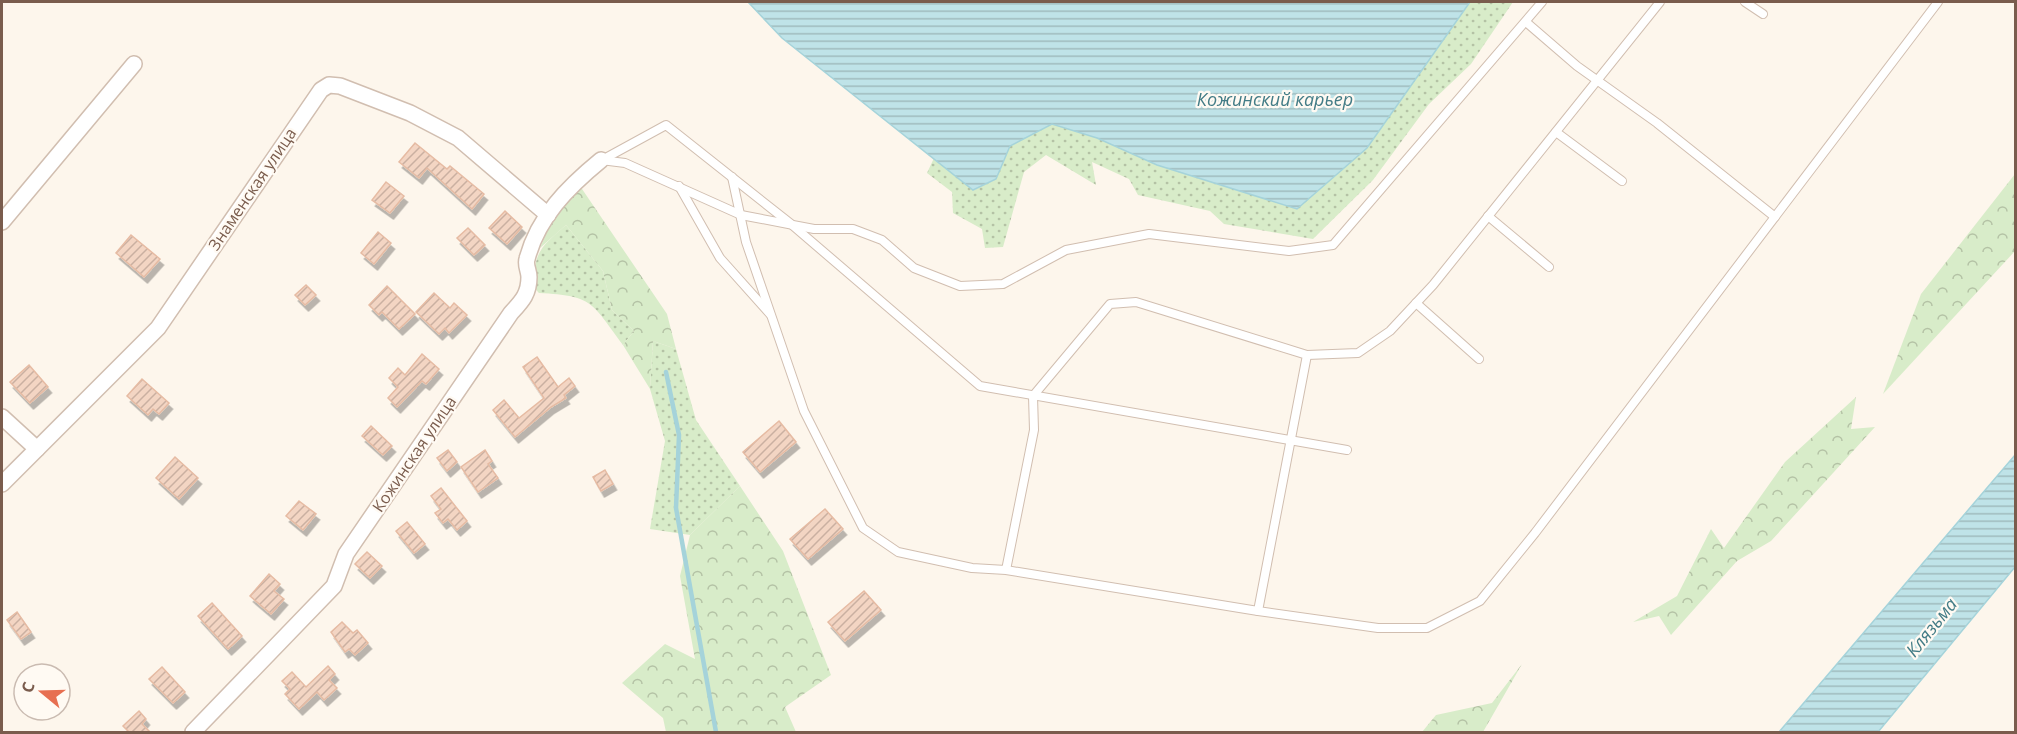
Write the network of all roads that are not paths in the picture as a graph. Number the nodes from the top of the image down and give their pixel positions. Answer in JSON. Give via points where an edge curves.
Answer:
{"nodes":[{"id":1,"x":1542,"y":2,"type":"edge"},
{"id":2,"x":1660,"y":2,"type":"edge"},
{"id":3,"x":1745,"y":2,"type":"edge"},
{"id":4,"x":1938,"y":2,"type":"edge"},
{"id":5,"x":1763,"y":14,"type":"dead end"},
{"id":6,"x":1526,"y":22,"type":"junction"},
{"id":7,"x":134,"y":63,"type":"dead end"},
{"id":8,"x":1598,"y":81,"type":"junction"},
{"id":9,"x":1556,"y":132,"type":"junction"},
{"id":10,"x":601,"y":160,"type":"junction"},
{"id":11,"x":732,"y":177,"type":"junction"},
{"id":12,"x":1622,"y":182,"type":"dead end"},
{"id":13,"x":679,"y":186,"type":"junction"},
{"id":14,"x":548,"y":215,"type":"junction"},
{"id":15,"x":741,"y":215,"type":"junction"},
{"id":16,"x":1488,"y":216,"type":"junction"},
{"id":17,"x":1775,"y":217,"type":"junction"},
{"id":18,"x":2,"y":222,"type":"edge"},
{"id":19,"x":791,"y":224,"type":"junction"},
{"id":20,"x":1550,"y":267,"type":"dead end"},
{"id":21,"x":1416,"y":303,"type":"junction"},
{"id":22,"x":773,"y":318,"type":"junction"},
{"id":23,"x":1307,"y":355,"type":"junction"},
{"id":24,"x":1479,"y":359,"type":"dead end"},
{"id":25,"x":1032,"y":396,"type":"junction"},
{"id":26,"x":2,"y":417,"type":"edge"},
{"id":27,"x":1290,"y":442,"type":"junction"},
{"id":28,"x":37,"y":449,"type":"junction"},
{"id":29,"x":1347,"y":450,"type":"dead end"},
{"id":30,"x":2,"y":484,"type":"edge"},
{"id":31,"x":1006,"y":570,"type":"junction"},
{"id":32,"x":1258,"y":611,"type":"junction"},
{"id":33,"x":193,"y":732,"type":"edge"}],
"edges":[{"from":1,"to":6,"type":"lane"},
{"from":2,"to":8,"type":"lane"},
{"from":3,"to":5,"type":"lane"},
{"from":4,"to":17,"type":"lane"},
{"from":6,"to":8,"type":"lane"},
{"from":6,"to":19,"type":"lane","via":[[1333,245],[1289,251],[1149,234],[1066,250],[1003,284],[960,286],[914,268],[882,240],[853,229],[813,229]]},
{"from":7,"to":18,"type":"street"},
{"from":8,"to":9,"type":"lane"},
{"from":8,"to":17,"type":"lane"},
{"from":9,"to":12,"type":"lane"},
{"from":9,"to":16,"type":"lane"},
{"from":10,"to":11,"type":"lane","via":[[666,125]]},
{"from":10,"to":13,"type":"lane","via":[[625,163]]},
{"from":10,"to":14,"type":"street","name":"Кожинская улица","via":[[567,189]]},
{"from":11,"to":15,"type":"lane"},
{"from":11,"to":19,"type":"lane"},
{"from":13,"to":15,"type":"lane"},
{"from":13,"to":22,"type":"lane","via":[[720,258]]},
{"from":14,"to":28,"type":"street","name":"Знаменская улица","via":[[458,138],[410,113],[329,85],[321,90],[158,328]]},
{"from":14,"to":33,"type":"street","name":"Кожинская улица","via":[[526,262],[527,295],[346,554],[334,586]]},
{"from":15,"to":19,"type":"lane"},
{"from":15,"to":22,"type":"lane","via":[[746,242]]},
{"from":16,"to":20,"type":"lane"},
{"from":16,"to":21,"type":"lane"},
{"from":17,"to":32,"type":"lane","via":[[1480,601],[1427,628],[1378,628]]},
{"from":19,"to":25,"type":"lane","via":[[980,386]]},
{"from":21,"to":23,"type":"lane","via":[[1390,331],[1358,353]]},
{"from":21,"to":24,"type":"lane"},
{"from":22,"to":31,"type":"lane","via":[[804,411],[862,528],[898,552],[972,568]]},
{"from":23,"to":25,"type":"lane","via":[[1136,302],[1110,304]]},
{"from":23,"to":27,"type":"lane"},
{"from":25,"to":27,"type":"lane"},
{"from":25,"to":31,"type":"lane","via":[[1035,430]]},
{"from":26,"to":28,"type":"street"},
{"from":27,"to":29,"type":"lane"},
{"from":27,"to":32,"type":"lane"},
{"from":28,"to":30,"type":"street","name":"Знаменская улица"},
{"from":31,"to":32,"type":"lane"}]}
